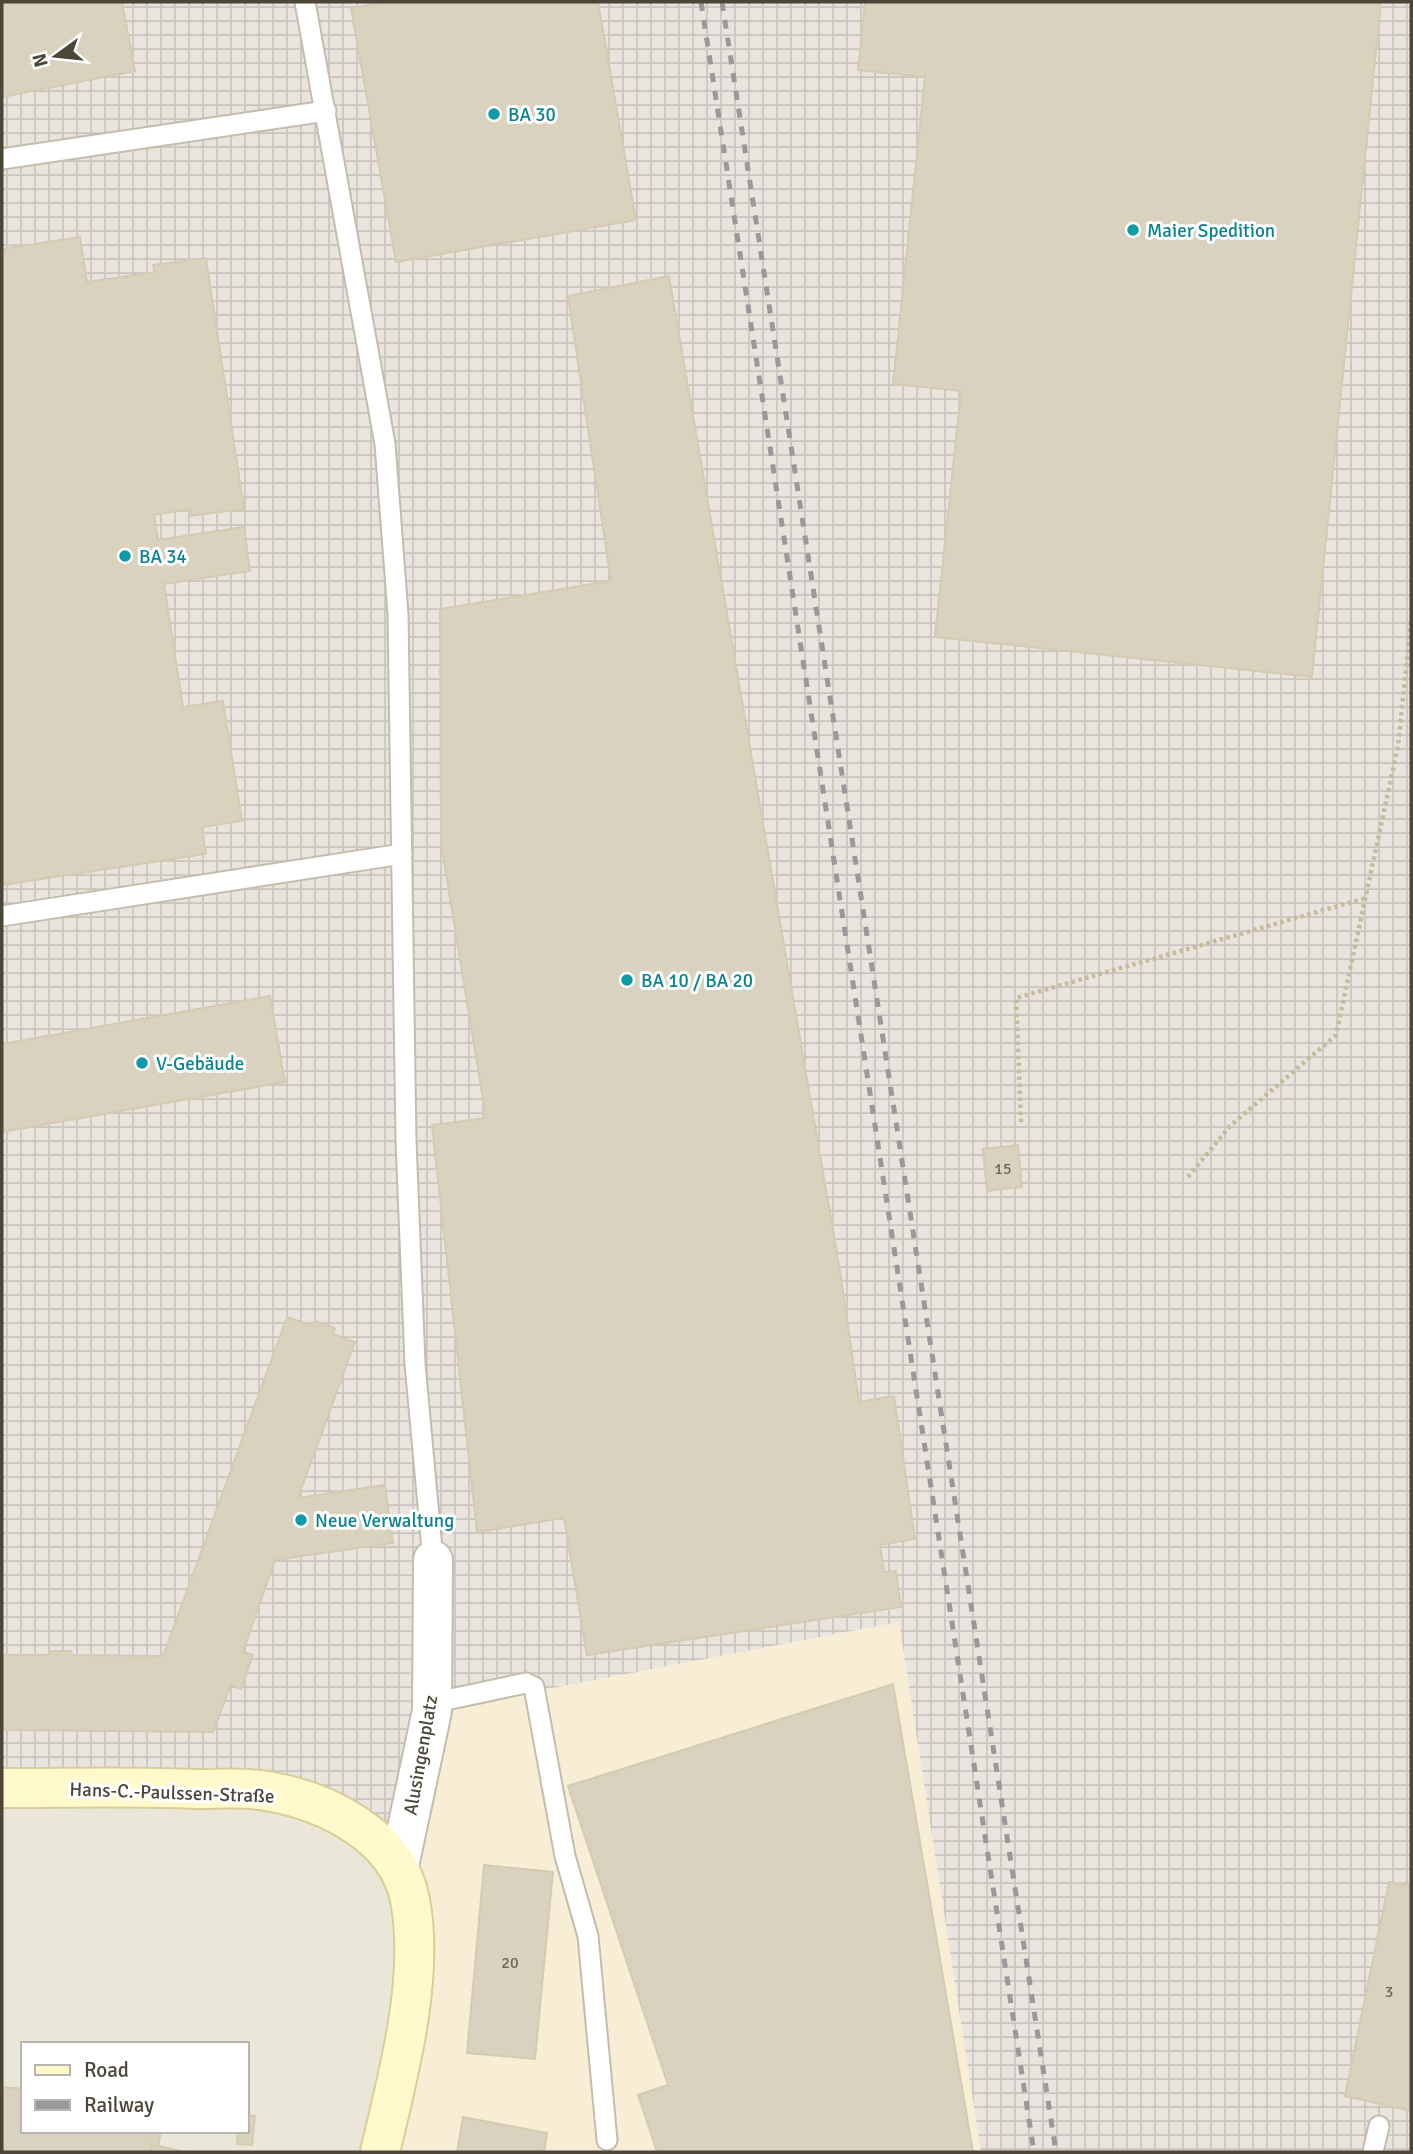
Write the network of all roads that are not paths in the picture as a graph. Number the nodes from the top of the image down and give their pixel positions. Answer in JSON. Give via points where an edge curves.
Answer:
{"nodes":[{"id":1,"x":305,"y":2,"type":"edge"},
{"id":2,"x":326,"y":111,"type":"junction"},
{"id":3,"x":2,"y":159,"type":"edge"},
{"id":4,"x":402,"y":854,"type":"junction"},
{"id":5,"x":2,"y":916,"type":"edge"},
{"id":6,"x":433,"y":1560,"type":"joint"},
{"id":7,"x":432,"y":1703,"type":"junction"},
{"id":8,"x":2,"y":1788,"type":"edge"},
{"id":9,"x":399,"y":1866,"type":"junction"},
{"id":10,"x":1379,"y":2126,"type":"dead end"},
{"id":11,"x":607,"y":2140,"type":"dead end"},
{"id":12,"x":380,"y":2152,"type":"edge"},
{"id":13,"x":1373,"y":2152,"type":"edge"}],
"edges":[{"from":1,"to":2,"type":"lane"},
{"from":2,"to":3,"type":"lane"},
{"from":2,"to":4,"type":"lane","via":[[385,444],[397,614]]},
{"from":4,"to":5,"type":"lane"},
{"from":4,"to":6,"type":"lane","via":[[415,1364]]},
{"from":6,"to":7,"type":"street","name":"Alusingenplatz"},
{"from":7,"to":9,"type":"street","name":"Alusingenplatz"},
{"from":7,"to":11,"type":"lane","via":[[526,1683],[534,1687],[565,1856],[588,1936]]},
{"from":8,"to":9,"type":"street","name":"Hans-C.-Paulssen-Straße","via":[[266,1791],[339,1813]]},
{"from":9,"to":12,"type":"street","via":[[410,1899],[412,1981]]},
{"from":10,"to":13,"type":"lane"}]}
